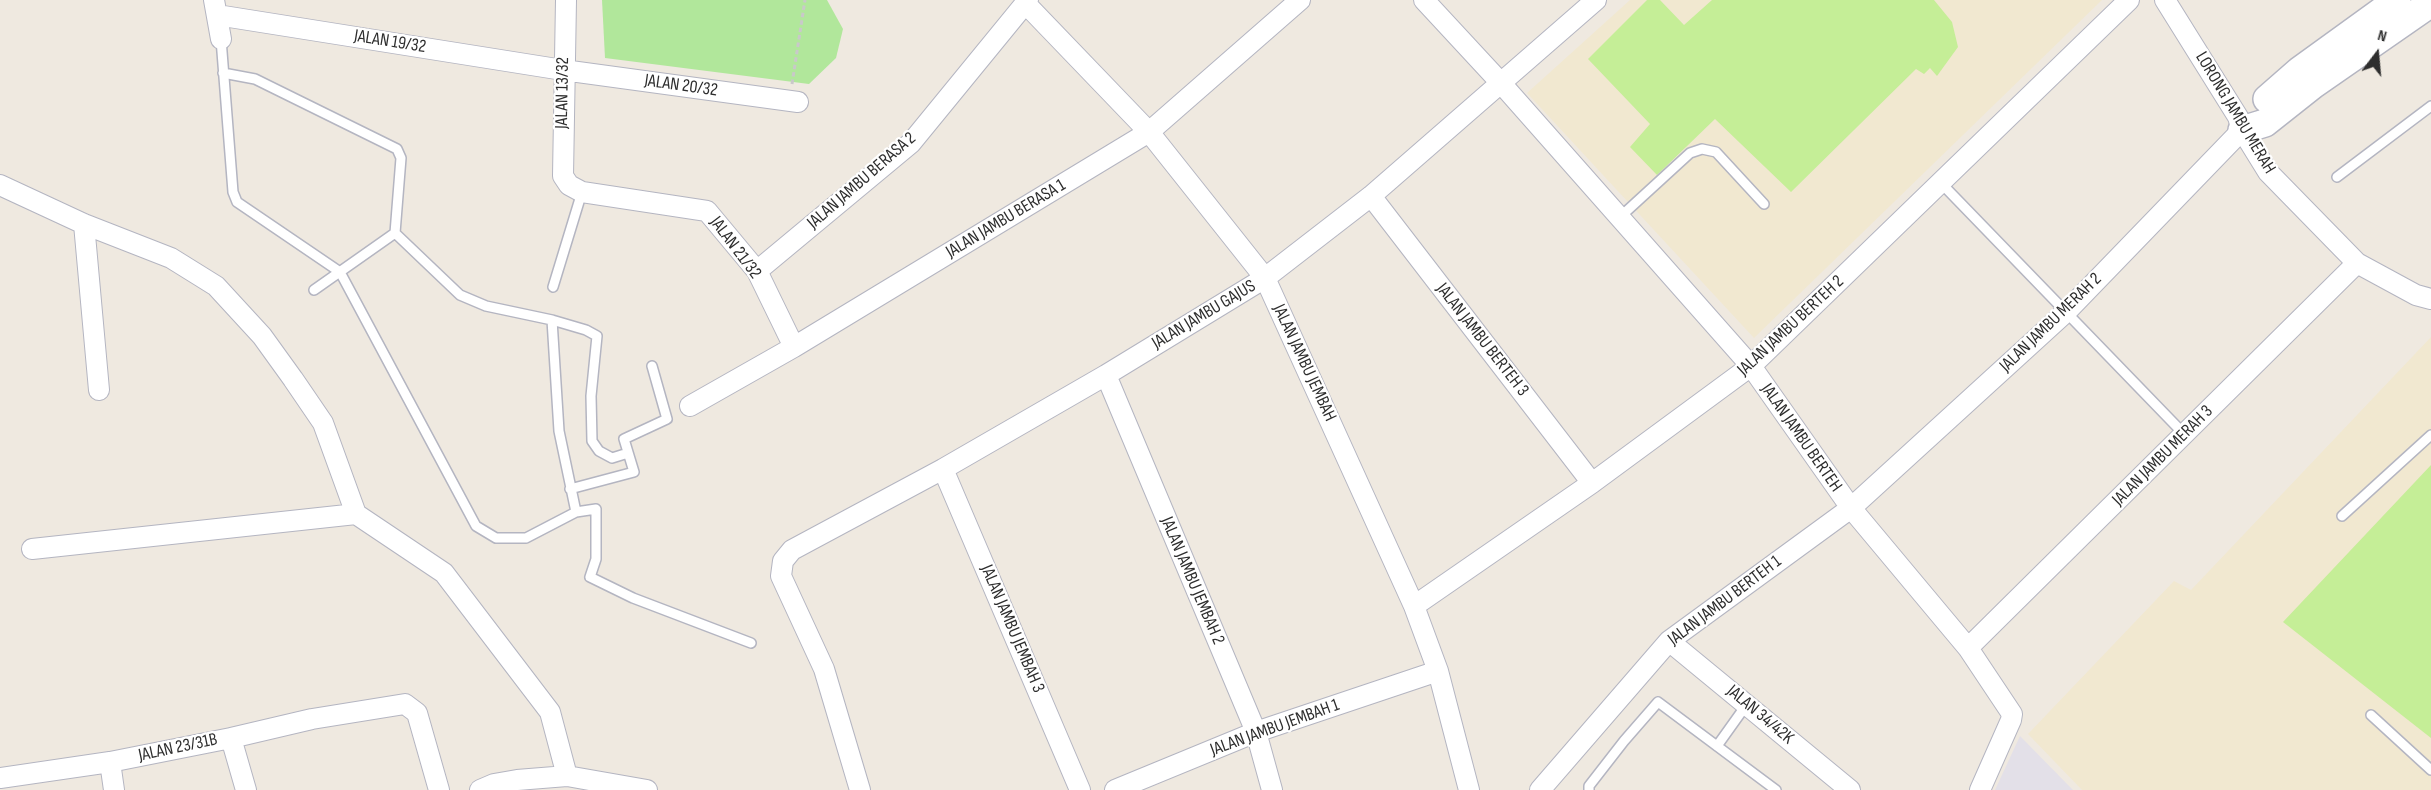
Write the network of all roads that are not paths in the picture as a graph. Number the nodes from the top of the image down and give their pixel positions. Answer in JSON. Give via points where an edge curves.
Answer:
{"nodes":[{"id":1,"x":566,"y":0,"type":"edge"},
{"id":2,"x":1300,"y":0,"type":"edge"},
{"id":3,"x":1424,"y":0,"type":"edge"},
{"id":4,"x":1596,"y":0,"type":"edge"},
{"id":5,"x":2129,"y":0,"type":"edge"},
{"id":6,"x":2165,"y":0,"type":"edge"},
{"id":7,"x":2397,"y":0,"type":"edge"},
{"id":8,"x":1027,"y":1,"type":"edge"},
{"id":9,"x":215,"y":7,"type":"edge"},
{"id":10,"x":2426,"y":7,"type":"edge"},
{"id":11,"x":221,"y":39,"type":"joint"},
{"id":12,"x":563,"y":70,"type":"junction"},
{"id":13,"x":223,"y":73,"type":"junction"},
{"id":14,"x":1500,"y":82,"type":"junction"},
{"id":15,"x":794,"y":101,"type":"road end"},
{"id":16,"x":2431,"y":106,"type":"edge"},
{"id":17,"x":2242,"y":130,"type":"junction"},
{"id":18,"x":1149,"y":132,"type":"junction"},
{"id":19,"x":2337,"y":177,"type":"dead end"},
{"id":20,"x":1941,"y":183,"type":"junction"},
{"id":21,"x":0,"y":185,"type":"edge"},
{"id":22,"x":575,"y":189,"type":"junction"},
{"id":23,"x":1371,"y":196,"type":"junction"},
{"id":24,"x":1764,"y":204,"type":"dead end"},
{"id":25,"x":1619,"y":218,"type":"junction"},
{"id":26,"x":84,"y":224,"type":"junction"},
{"id":27,"x":395,"y":233,"type":"junction"},
{"id":28,"x":2357,"y":262,"type":"junction"},
{"id":29,"x":757,"y":271,"type":"junction"},
{"id":30,"x":340,"y":272,"type":"junction"},
{"id":31,"x":1265,"y":278,"type":"junction"},
{"id":32,"x":553,"y":287,"type":"dead end"},
{"id":33,"x":314,"y":290,"type":"dead end"},
{"id":34,"x":2431,"y":299,"type":"edge"},
{"id":35,"x":2067,"y":311,"type":"junction"},
{"id":36,"x":552,"y":320,"type":"junction"},
{"id":37,"x":794,"y":347,"type":"junction"},
{"id":38,"x":652,"y":366,"type":"dead end"},
{"id":39,"x":1750,"y":366,"type":"junction"},
{"id":40,"x":1106,"y":375,"type":"junction"},
{"id":41,"x":99,"y":390,"type":"dead end"},
{"id":42,"x":690,"y":406,"type":"dead end"},
{"id":43,"x":2185,"y":435,"type":"junction"},
{"id":44,"x":2431,"y":435,"type":"edge"},
{"id":45,"x":628,"y":453,"type":"junction"},
{"id":46,"x":944,"y":469,"type":"junction"},
{"id":47,"x":1592,"y":483,"type":"junction"},
{"id":48,"x":570,"y":489,"type":"junction"},
{"id":49,"x":1851,"y":508,"type":"junction"},
{"id":50,"x":576,"y":512,"type":"junction"},
{"id":51,"x":356,"y":514,"type":"junction"},
{"id":52,"x":2342,"y":516,"type":"dead end"},
{"id":53,"x":32,"y":549,"type":"dead end"},
{"id":54,"x":1414,"y":606,"type":"junction"},
{"id":55,"x":1669,"y":640,"type":"junction"},
{"id":56,"x":751,"y":643,"type":"dead end"},
{"id":57,"x":1968,"y":648,"type":"junction"},
{"id":58,"x":1438,"y":671,"type":"junction"},
{"id":59,"x":1748,"y":704,"type":"junction"},
{"id":60,"x":2371,"y":715,"type":"dead end"},
{"id":61,"x":1256,"y":732,"type":"junction"},
{"id":62,"x":234,"y":745,"type":"junction"},
{"id":63,"x":1717,"y":746,"type":"junction"},
{"id":64,"x":110,"y":762,"type":"junction"},
{"id":65,"x":2431,"y":770,"type":"edge"},
{"id":66,"x":567,"y":776,"type":"junction"},
{"id":67,"x":0,"y":778,"type":"edge"},
{"id":68,"x":610,"y":786,"type":"edge"},
{"id":69,"x":114,"y":790,"type":"edge"},
{"id":70,"x":246,"y":790,"type":"edge"},
{"id":71,"x":439,"y":790,"type":"edge"},
{"id":72,"x":480,"y":790,"type":"edge"},
{"id":73,"x":647,"y":790,"type":"edge"},
{"id":74,"x":860,"y":790,"type":"edge"},
{"id":75,"x":1080,"y":790,"type":"edge"},
{"id":76,"x":1115,"y":790,"type":"edge"},
{"id":77,"x":1272,"y":790,"type":"edge"},
{"id":78,"x":1468,"y":790,"type":"edge"},
{"id":79,"x":1540,"y":790,"type":"edge"},
{"id":80,"x":1589,"y":790,"type":"edge"},
{"id":81,"x":1776,"y":790,"type":"edge"},
{"id":82,"x":1850,"y":790,"type":"edge"},
{"id":83,"x":1980,"y":790,"type":"edge"}],
"edges":[{"from":1,"to":12,"type":"street","name":"JALAN 13/32"},
{"from":2,"to":18,"type":"street","name":"JALAN JAMBU BERASA 1"},
{"from":3,"to":14,"type":"street","name":"JALAN JAMBU BERTEH"},
{"from":4,"to":14,"type":"street","name":"JALAN JAMBU GAJUS"},
{"from":5,"to":20,"type":"street","name":"JALAN JAMBU BERTEH 2"},
{"from":6,"to":17,"type":"street","name":"LORONG JAMBU MERAH","via":[[2238,117]]},
{"from":7,"to":17,"type":"street","via":[[2300,71],[2253,112]]},
{"from":8,"to":18,"type":"street","name":"JALAN JAMBU JEMBAH"},
{"from":8,"to":29,"type":"street","name":"JALAN JAMBU BERASA 2","via":[[910,142]]},
{"from":9,"to":11,"type":"street"},
{"from":9,"to":12,"type":"street","name":"JALAN 19/32"},
{"from":10,"to":17,"type":"street","via":[[2265,123]]},
{"from":11,"to":13,"type":"lane"},
{"from":12,"to":15,"type":"street","name":"JALAN 20/32"},
{"from":12,"to":22,"type":"street","name":"JALAN 13/32","via":[[563,176]]},
{"from":13,"to":27,"type":"lane","via":[[255,79],[398,150],[401,158]]},
{"from":13,"to":30,"type":"lane","via":[[237,202]]},
{"from":14,"to":23,"type":"street","name":"JALAN JAMBU GAJUS"},
{"from":14,"to":25,"type":"street","name":"JALAN JAMBU BERTEH"},
{"from":16,"to":19,"type":"lane"},
{"from":17,"to":28,"type":"street","name":"LORONG JAMBU MERAH","via":[[2268,172]]},
{"from":17,"to":35,"type":"street","name":"JALAN JAMBU MERAH 2"},
{"from":18,"to":31,"type":"street","name":"JALAN JAMBU JEMBAH"},
{"from":18,"to":37,"type":"street","name":"JALAN JAMBU BERASA 1"},
{"from":20,"to":35,"type":"lane"},
{"from":20,"to":39,"type":"street","name":"JALAN JAMBU BERTEH 2"},
{"from":21,"to":26,"type":"street"},
{"from":22,"to":29,"type":"street","name":"JALAN 21/32","via":[[707,211]]},
{"from":22,"to":32,"type":"lane"},
{"from":23,"to":31,"type":"street","name":"JALAN JAMBU GAJUS"},
{"from":23,"to":47,"type":"street","name":"JALAN JAMBU BERTEH 3"},
{"from":24,"to":25,"type":"lane","via":[[1716,152],[1702,149],[1690,153]]},
{"from":25,"to":39,"type":"street","name":"JALAN JAMBU BERTEH"},
{"from":26,"to":41,"type":"street"},
{"from":26,"to":51,"type":"street","via":[[171,258],[216,286],[262,336],[323,423]]},
{"from":27,"to":30,"type":"lane"},
{"from":27,"to":36,"type":"lane","via":[[460,295],[486,306]]},
{"from":28,"to":34,"type":"street","name":"LORONG JAMBU MERAH","via":[[2416,295]]},
{"from":28,"to":43,"type":"street","name":"JALAN JAMBU MERAH 3"},
{"from":29,"to":37,"type":"street","name":"JALAN 21/32"},
{"from":30,"to":33,"type":"lane"},
{"from":30,"to":50,"type":"lane","via":[[476,526],[496,538],[526,538]]},
{"from":31,"to":40,"type":"street","name":"JALAN JAMBU GAJUS"},
{"from":31,"to":54,"type":"street","name":"JALAN JAMBU JEMBAH"},
{"from":35,"to":43,"type":"lane"},
{"from":35,"to":49,"type":"street","name":"JALAN JAMBU MERAH 2"},
{"from":36,"to":45,"type":"lane","via":[[597,336],[591,396],[592,441],[599,452],[612,458]]},
{"from":36,"to":48,"type":"lane","via":[[559,431]]},
{"from":37,"to":42,"type":"street","name":"JALAN JAMBU BERASA 1"},
{"from":38,"to":45,"type":"lane","via":[[667,418],[624,439]]},
{"from":39,"to":47,"type":"street","name":"JALAN JAMBU BERTEH 2"},
{"from":39,"to":49,"type":"street","name":"JALAN JAMBU BERTEH"},
{"from":40,"to":46,"type":"street","name":"JALAN JAMBU GAJUS"},
{"from":40,"to":61,"type":"street","name":"JALAN JAMBU JEMBAH 2"},
{"from":43,"to":57,"type":"street","name":"JALAN JAMBU MERAH 3"},
{"from":44,"to":52,"type":"lane"},
{"from":45,"to":48,"type":"lane","via":[[634,472]]},
{"from":46,"to":74,"type":"street","name":"JALAN JAMBU GAJUS","via":[[792,550],[783,561],[781,576],[824,669]]},
{"from":46,"to":75,"type":"street","name":"JALAN JAMBU JEMBAH 3"},
{"from":47,"to":54,"type":"street","name":"JALAN JAMBU BERTEH 2"},
{"from":48,"to":50,"type":"lane"},
{"from":49,"to":55,"type":"street","name":"JALAN JAMBU BERTEH 1"},
{"from":49,"to":57,"type":"street","name":"JALAN JAMBU BERTEH"},
{"from":50,"to":56,"type":"lane","via":[[596,509],[596,559],[591,577],[633,598]]},
{"from":51,"to":53,"type":"street"},
{"from":51,"to":66,"type":"street","via":[[444,573],[550,712]]},
{"from":54,"to":58,"type":"street","name":"JALAN JAMBU JEMBAH"},
{"from":55,"to":59,"type":"street","name":"JALAN 34/42K"},
{"from":55,"to":79,"type":"street","name":"JALAN JAMBU BERTEH 1"},
{"from":57,"to":83,"type":"street","name":"JALAN JAMBU BERTEH","via":[[2012,714]]},
{"from":58,"to":61,"type":"street","name":"JALAN JAMBU JEMBAH 1"},
{"from":58,"to":78,"type":"street","name":"JALAN JAMBU JEMBAH"},
{"from":59,"to":63,"type":"lane"},
{"from":59,"to":82,"type":"street","name":"JALAN 34/42K"},
{"from":60,"to":65,"type":"lane"},
{"from":61,"to":76,"type":"street","name":"JALAN JAMBU JEMBAH 1"},
{"from":61,"to":77,"type":"street","name":"JALAN JAMBU JEMBAH 2"},
{"from":62,"to":64,"type":"street","name":"JALAN 23/31B"},
{"from":62,"to":70,"type":"street"},
{"from":62,"to":71,"type":"street","name":"JALAN 23/31B","via":[[312,719],[405,704],[417,713]]},
{"from":63,"to":80,"type":"lane","via":[[1658,702]]},
{"from":63,"to":81,"type":"lane"},
{"from":64,"to":67,"type":"street","name":"JALAN 23/31B"},
{"from":64,"to":69,"type":"street"},
{"from":66,"to":68,"type":"street"},
{"from":66,"to":72,"type":"street","via":[[517,780]]},
{"from":68,"to":73,"type":"street"}]}
